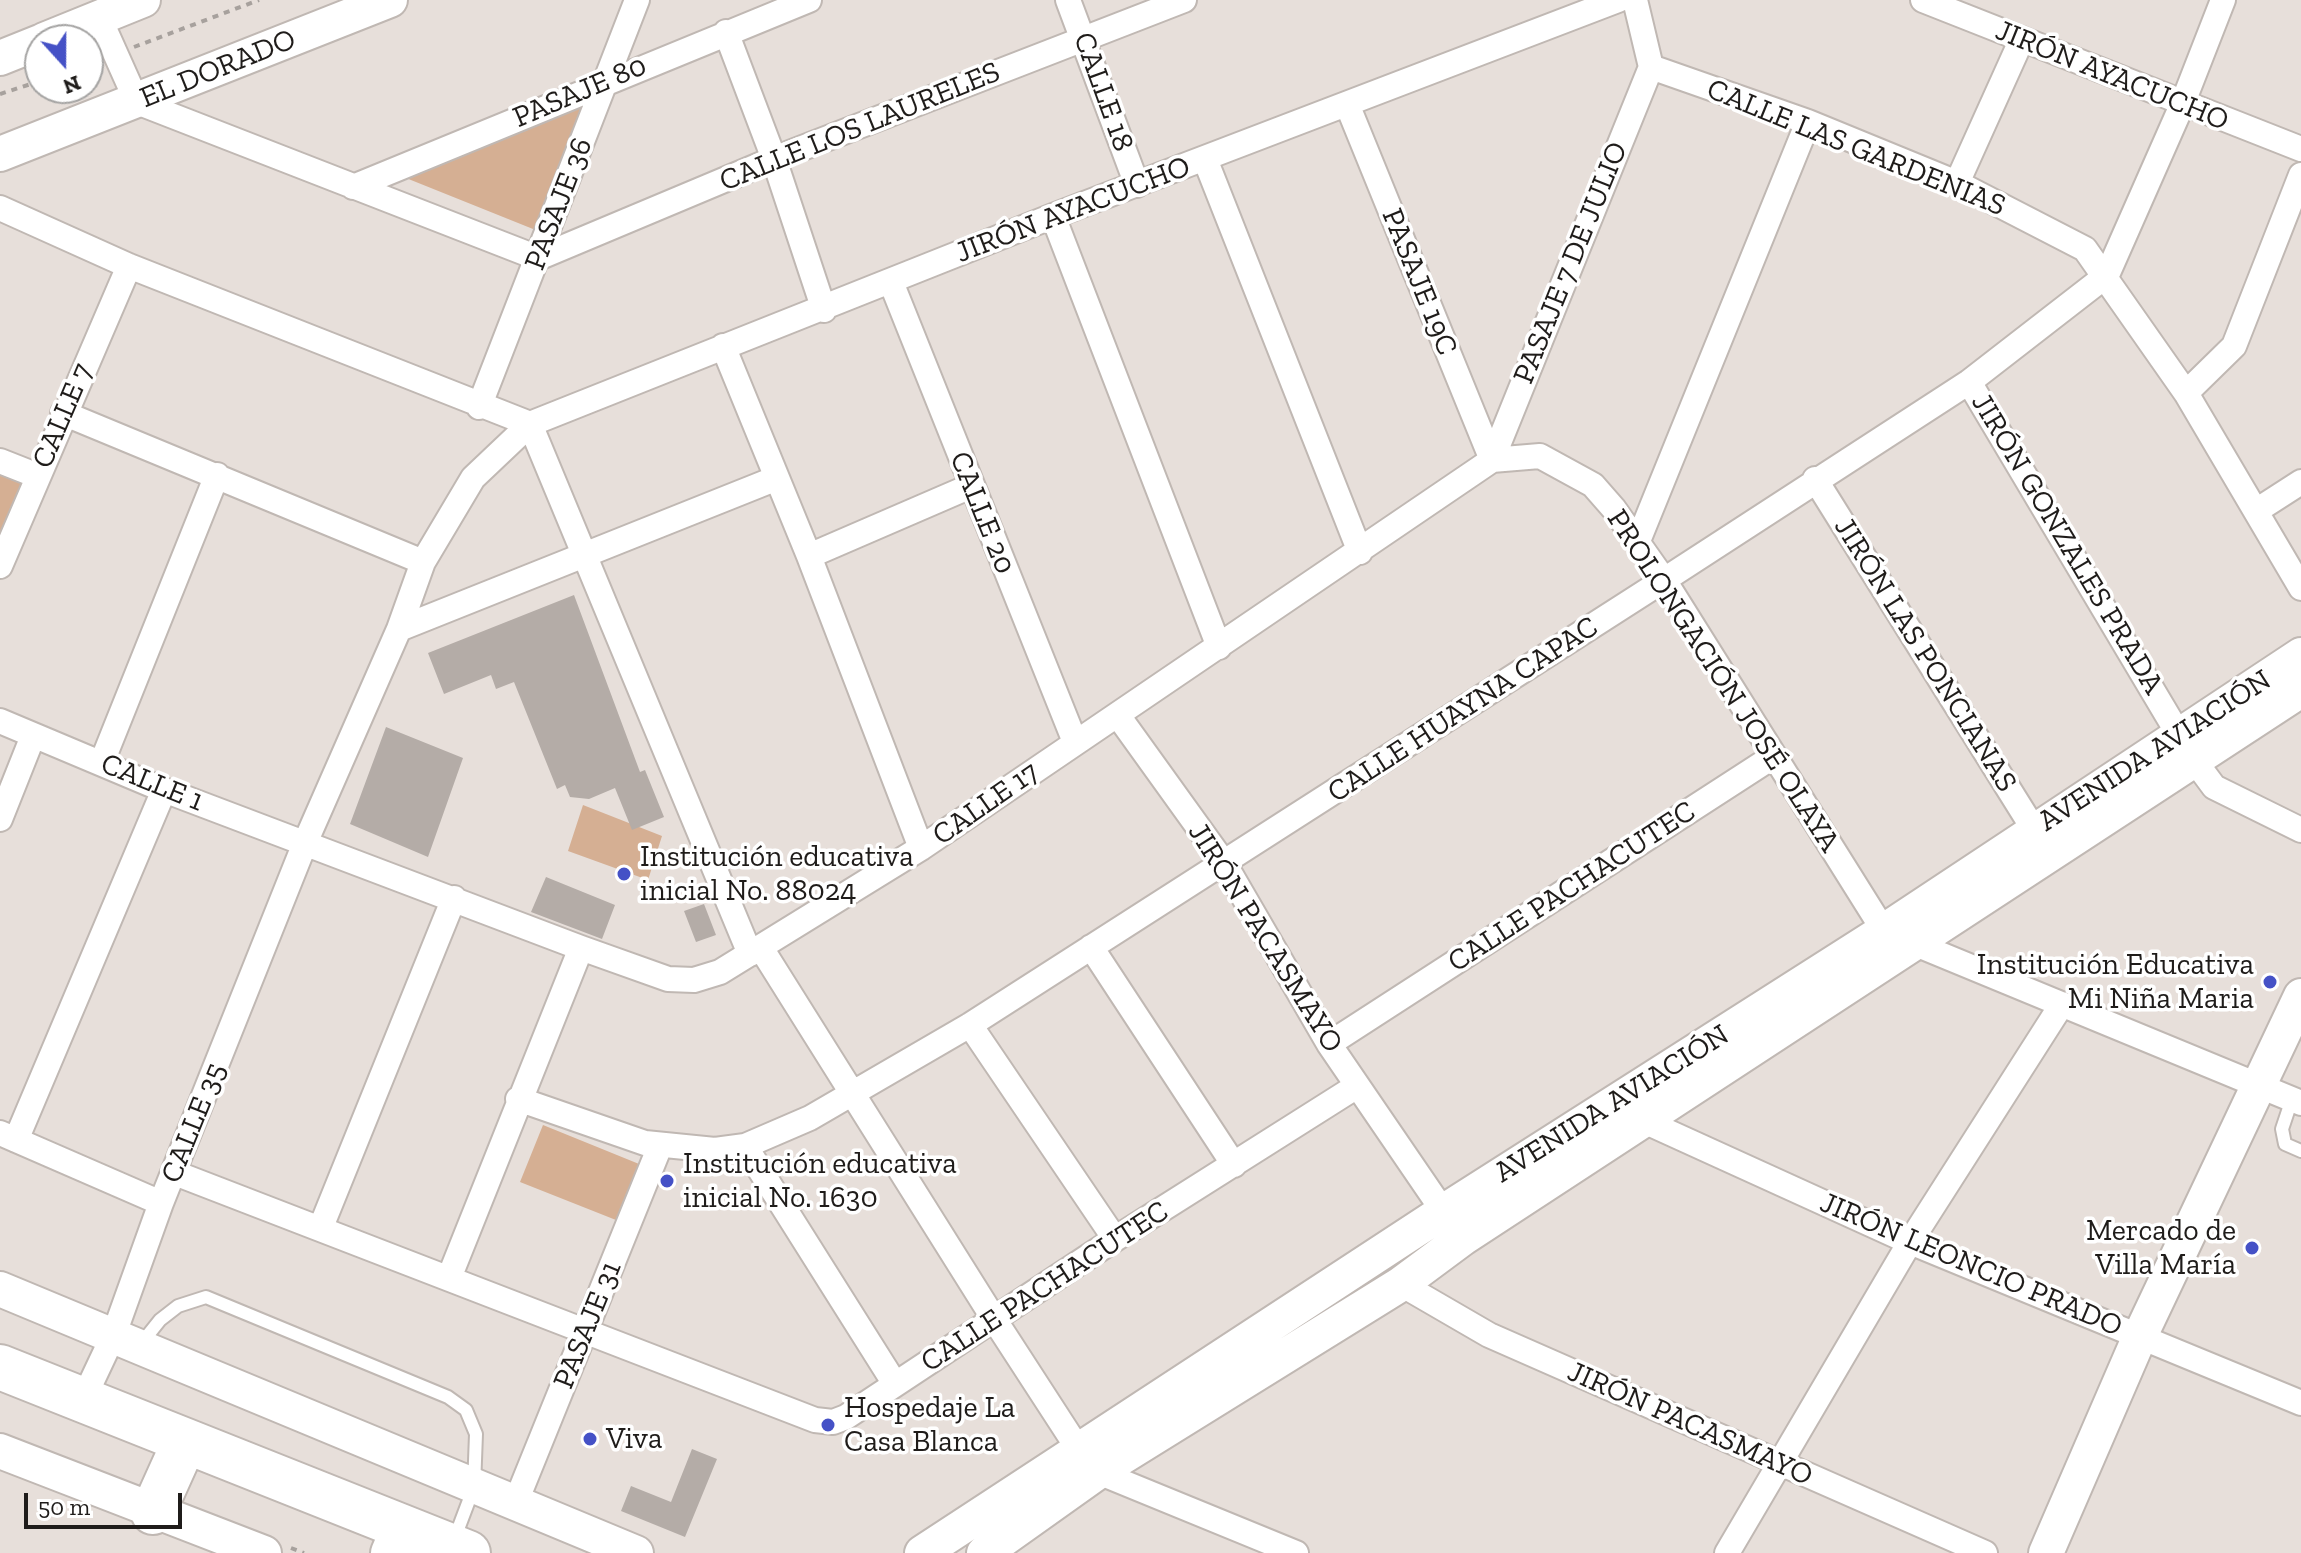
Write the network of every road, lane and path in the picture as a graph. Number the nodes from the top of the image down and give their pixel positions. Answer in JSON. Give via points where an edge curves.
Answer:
{"nodes":[{"id":1,"x":143,"y":0,"type":"edge"},
{"id":2,"x":259,"y":0,"type":"edge"},
{"id":3,"x":390,"y":0,"type":"edge"},
{"id":4,"x":637,"y":0,"type":"edge"},
{"id":5,"x":809,"y":0,"type":"edge"},
{"id":6,"x":1068,"y":0,"type":"edge"},
{"id":7,"x":1184,"y":0,"type":"edge"},
{"id":8,"x":1618,"y":0,"type":"edge"},
{"id":9,"x":1635,"y":0,"type":"edge"},
{"id":10,"x":2223,"y":0,"type":"edge"},
{"id":11,"x":1927,"y":1,"type":"edge"},
{"id":12,"x":99,"y":17,"type":"junction"},
{"id":13,"x":82,"y":24,"type":"edge"},
{"id":14,"x":726,"y":32,"type":"junction"},
{"id":15,"x":1085,"y":38,"type":"junction"},
{"id":16,"x":2021,"y":41,"type":"junction"},
{"id":17,"x":24,"y":48,"type":"edge"},
{"id":18,"x":118,"y":54,"type":"junction"},
{"id":19,"x":0,"y":58,"type":"edge"},
{"id":20,"x":1651,"y":67,"type":"junction"},
{"id":21,"x":607,"y":81,"type":"junction"},
{"id":22,"x":24,"y":86,"type":"edge"},
{"id":23,"x":0,"y":94,"type":"edge"},
{"id":24,"x":137,"y":102,"type":"junction"},
{"id":25,"x":1347,"y":104,"type":"junction"},
{"id":26,"x":2182,"y":105,"type":"junction"},
{"id":27,"x":1808,"y":122,"type":"junction"},
{"id":28,"x":2301,"y":149,"type":"edge"},
{"id":29,"x":0,"y":154,"type":"edge"},
{"id":30,"x":774,"y":159,"type":"junction"},
{"id":31,"x":1205,"y":159,"type":"junction"},
{"id":32,"x":2301,"y":175,"type":"edge"},
{"id":33,"x":1957,"y":183,"type":"junction"},
{"id":34,"x":1137,"y":185,"type":"junction"},
{"id":35,"x":353,"y":187,"type":"junction"},
{"id":36,"x":0,"y":208,"type":"edge"},
{"id":37,"x":1053,"y":216,"type":"junction"},
{"id":38,"x":538,"y":258,"type":"junction"},
{"id":39,"x":129,"y":266,"type":"junction"},
{"id":40,"x":2107,"y":275,"type":"junction"},
{"id":41,"x":891,"y":282,"type":"junction"},
{"id":42,"x":824,"y":310,"type":"junction"},
{"id":43,"x":723,"y":346,"type":"junction"},
{"id":44,"x":1969,"y":382,"type":"junction"},
{"id":45,"x":2186,"y":393,"type":"junction"},
{"id":46,"x":479,"y":407,"type":"junction"},
{"id":47,"x":63,"y":413,"type":"junction"},
{"id":48,"x":530,"y":424,"type":"junction"},
{"id":49,"x":1492,"y":460,"type":"junction"},
{"id":50,"x":0,"y":461,"type":"edge"},
{"id":51,"x":217,"y":475,"type":"junction"},
{"id":52,"x":38,"y":476,"type":"junction"},
{"id":53,"x":777,"y":478,"type":"junction"},
{"id":54,"x":1815,"y":479,"type":"junction"},
{"id":55,"x":2301,"y":482,"type":"edge"},
{"id":56,"x":971,"y":486,"type":"junction"},
{"id":57,"x":2256,"y":511,"type":"junction"},
{"id":58,"x":1638,"y":541,"type":"junction"},
{"id":59,"x":1360,"y":552,"type":"junction"},
{"id":60,"x":584,"y":556,"type":"junction"},
{"id":61,"x":809,"y":556,"type":"junction"},
{"id":62,"x":423,"y":562,"type":"junction"},
{"id":63,"x":0,"y":566,"type":"edge"},
{"id":64,"x":1664,"y":580,"type":"junction"},
{"id":65,"x":2301,"y":588,"type":"edge"},
{"id":66,"x":399,"y":629,"type":"junction"},
{"id":67,"x":1219,"y":647,"type":"junction"},
{"id":68,"x":2301,"y":655,"type":"edge"},
{"id":69,"x":2301,"y":690,"type":"edge"},
{"id":70,"x":1119,"y":717,"type":"junction"},
{"id":71,"x":0,"y":721,"type":"edge"},
{"id":72,"x":33,"y":736,"type":"junction"},
{"id":73,"x":1075,"y":742,"type":"junction"},
{"id":74,"x":2188,"y":748,"type":"junction"},
{"id":75,"x":1774,"y":756,"type":"junction"},
{"id":76,"x":102,"y":762,"type":"junction"},
{"id":77,"x":164,"y":790,"type":"junction"},
{"id":78,"x":0,"y":819,"type":"edge"},
{"id":79,"x":2301,"y":830,"type":"edge"},
{"id":80,"x":2042,"y":842,"type":"junction"},
{"id":81,"x":305,"y":843,"type":"junction"},
{"id":82,"x":921,"y":848,"type":"junction"},
{"id":83,"x":1224,"y":863,"type":"junction"},
{"id":84,"x":454,"y":898,"type":"junction"},
{"id":85,"x":1900,"y":936,"type":"junction"},
{"id":86,"x":1091,"y":947,"type":"junction"},
{"id":87,"x":581,"y":948,"type":"junction"},
{"id":88,"x":756,"y":951,"type":"junction"},
{"id":89,"x":2301,"y":996,"type":"edge"},
{"id":90,"x":2062,"y":1004,"type":"junction"},
{"id":91,"x":970,"y":1025,"type":"junction"},
{"id":92,"x":1329,"y":1044,"type":"junction"},
{"id":93,"x":1357,"y":1086,"type":"junction"},
{"id":94,"x":2261,"y":1086,"type":"junction"},
{"id":95,"x":854,"y":1095,"type":"junction"},
{"id":96,"x":518,"y":1099,"type":"junction"},
{"id":97,"x":2297,"y":1101,"type":"edge"},
{"id":98,"x":1644,"y":1121,"type":"junction"},
{"id":99,"x":8,"y":1136,"type":"edge"},
{"id":100,"x":660,"y":1146,"type":"junction"},
{"id":101,"x":745,"y":1146,"type":"junction"},
{"id":102,"x":2301,"y":1151,"type":"edge"},
{"id":103,"x":1234,"y":1165,"type":"junction"},
{"id":104,"x":175,"y":1173,"type":"junction"},
{"id":105,"x":161,"y":1203,"type":"junction"},
{"id":106,"x":1453,"y":1225,"type":"junction"},
{"id":107,"x":321,"y":1227,"type":"junction"},
{"id":108,"x":1115,"y":1239,"type":"junction"},
{"id":109,"x":1910,"y":1242,"type":"junction"},
{"id":110,"x":449,"y":1278,"type":"junction"},
{"id":111,"x":1401,"y":1284,"type":"junction"},
{"id":112,"x":0,"y":1289,"type":"edge"},
{"id":113,"x":994,"y":1319,"type":"junction"},
{"id":114,"x":586,"y":1333,"type":"junction"},
{"id":115,"x":2140,"y":1336,"type":"junction"},
{"id":116,"x":127,"y":1340,"type":"junction"},
{"id":117,"x":0,"y":1367,"type":"edge"},
{"id":118,"x":895,"y":1384,"type":"junction"},
{"id":119,"x":82,"y":1402,"type":"junction"},
{"id":120,"x":2301,"y":1403,"type":"edge"},
{"id":121,"x":185,"y":1441,"type":"junction"},
{"id":122,"x":0,"y":1451,"type":"edge"},
{"id":123,"x":1088,"y":1461,"type":"junction"},
{"id":124,"x":1780,"y":1464,"type":"junction"},
{"id":125,"x":474,"y":1487,"type":"junction"},
{"id":126,"x":515,"y":1504,"type":"junction"},
{"id":127,"x":153,"y":1512,"type":"junction"},
{"id":128,"x":396,"y":1539,"type":"edge"},
{"id":129,"x":456,"y":1551,"type":"edge"},
{"id":130,"x":1284,"y":1551,"type":"edge"},
{"id":131,"x":264,"y":1553,"type":"edge"},
{"id":132,"x":636,"y":1553,"type":"edge"},
{"id":133,"x":922,"y":1553,"type":"edge"},
{"id":134,"x":984,"y":1553,"type":"edge"},
{"id":135,"x":1727,"y":1553,"type":"edge"},
{"id":136,"x":1985,"y":1553,"type":"edge"},
{"id":137,"x":2046,"y":1553,"type":"edge"}],
"edges":[{"from":1,"to":12,"type":"street"},
{"from":2,"to":18,"type":"path"},
{"from":3,"to":24,"type":"street","name":"EL DORADO"},
{"from":4,"to":21,"type":"street","name":"PASAJE 36"},
{"from":5,"to":14,"type":"street","name":"PASAJE 80"},
{"from":6,"to":15,"type":"street","name":"CALLE 18"},
{"from":7,"to":15,"type":"street","name":"CALLE LOS LAURELES"},
{"from":8,"to":25,"type":"street","name":"JIRÓN AYACUCHO"},
{"from":9,"to":20,"type":"street"},
{"from":10,"to":26,"type":"street","name":"CALLE HUAYNA CAPAC"},
{"from":11,"to":16,"type":"street","name":"JIRÓN AYACUCHO"},
{"from":12,"to":13,"type":"street"},
{"from":12,"to":18,"type":"street"},
{"from":14,"to":21,"type":"street","name":"PASAJE 80"},
{"from":14,"to":30,"type":"street"},
{"from":15,"to":30,"type":"street","name":"CALLE LOS LAURELES"},
{"from":15,"to":34,"type":"street","name":"CALLE 18"},
{"from":16,"to":26,"type":"street","name":"JIRÓN AYACUCHO"},
{"from":16,"to":33,"type":"street"},
{"from":17,"to":19,"type":"street"},
{"from":18,"to":24,"type":"street"},
{"from":20,"to":27,"type":"street","name":"CALLE LAS GARDENIAS"},
{"from":20,"to":49,"type":"street","name":"PASAJE 7 DE JULIO"},
{"from":21,"to":35,"type":"street","name":"PASAJE 80"},
{"from":21,"to":38,"type":"street","name":"PASAJE 36"},
{"from":22,"to":23,"type":"path"},
{"from":24,"to":29,"type":"street","name":"EL DORADO"},
{"from":24,"to":35,"type":"street"},
{"from":25,"to":31,"type":"street","name":"JIRÓN AYACUCHO"},
{"from":25,"to":49,"type":"street","name":"PASAJE 19C"},
{"from":26,"to":28,"type":"street","name":"JIRÓN AYACUCHO"},
{"from":26,"to":40,"type":"street","name":"CALLE HUAYNA CAPAC"},
{"from":27,"to":33,"type":"street","name":"CALLE LAS GARDENIAS"},
{"from":27,"to":58,"type":"street"},
{"from":30,"to":38,"type":"street","name":"CALLE LOS LAURELES"},
{"from":30,"to":42,"type":"street"},
{"from":31,"to":34,"type":"street","name":"JIRÓN AYACUCHO"},
{"from":31,"to":59,"type":"street"},
{"from":32,"to":45,"type":"street","via":[[2234,346]]},
{"from":33,"to":40,"type":"street","name":"CALLE LAS GARDENIAS","via":[[2085,249]]},
{"from":34,"to":37,"type":"street","name":"JIRÓN AYACUCHO"},
{"from":35,"to":38,"type":"street"},
{"from":36,"to":39,"type":"street"},
{"from":37,"to":41,"type":"street","name":"JIRÓN AYACUCHO"},
{"from":37,"to":67,"type":"street"},
{"from":38,"to":46,"type":"street","name":"PASAJE 36"},
{"from":39,"to":46,"type":"street"},
{"from":39,"to":47,"type":"street","name":"CALLE 7"},
{"from":40,"to":44,"type":"street","name":"CALLE HUAYNA CAPAC"},
{"from":40,"to":45,"type":"street","name":"CALLE LAS GARDENIAS"},
{"from":41,"to":42,"type":"street","name":"JIRÓN AYACUCHO"},
{"from":41,"to":56,"type":"street","name":"CALLE 20"},
{"from":42,"to":43,"type":"street","name":"JIRÓN AYACUCHO"},
{"from":43,"to":48,"type":"street","name":"JIRÓN AYACUCHO"},
{"from":43,"to":53,"type":"street"},
{"from":44,"to":54,"type":"street","name":"CALLE HUAYNA CAPAC"},
{"from":44,"to":74,"type":"street","name":"JIRÓN GONZALES PRADA"},
{"from":45,"to":57,"type":"street","name":"CALLE LAS GARDENIAS"},
{"from":46,"to":48,"type":"street"},
{"from":47,"to":51,"type":"street"},
{"from":47,"to":52,"type":"street","name":"CALLE 7"},
{"from":48,"to":60,"type":"street"},
{"from":48,"to":62,"type":"street","name":"CALLE 35","via":[[473,478]]},
{"from":49,"to":58,"type":"street","name":"PROLONGACIÓN JOSÉ OLAYA","via":[[1540,456],[1571,470],[1593,485]]},
{"from":49,"to":59,"type":"street","name":"CALLE 17"},
{"from":50,"to":52,"type":"street"},
{"from":51,"to":62,"type":"street"},
{"from":51,"to":76,"type":"street"},
{"from":52,"to":63,"type":"street","name":"CALLE 7"},
{"from":53,"to":60,"type":"street"},
{"from":53,"to":61,"type":"street"},
{"from":54,"to":64,"type":"street","name":"CALLE HUAYNA CAPAC"},
{"from":54,"to":80,"type":"street","name":"JIRÓN LAS PONCIANAS"},
{"from":55,"to":57,"type":"street"},
{"from":56,"to":61,"type":"street"},
{"from":56,"to":73,"type":"street","name":"CALLE 20"},
{"from":57,"to":65,"type":"street","name":"CALLE LAS GARDENIAS"},
{"from":58,"to":64,"type":"street","name":"PROLONGACIÓN JOSÉ OLAYA"},
{"from":59,"to":67,"type":"street","name":"CALLE 17"},
{"from":60,"to":66,"type":"street"},
{"from":60,"to":88,"type":"street"},
{"from":61,"to":82,"type":"street"},
{"from":62,"to":66,"type":"street","name":"CALLE 35"},
{"from":64,"to":75,"type":"street","name":"PROLONGACIÓN JOSÉ OLAYA"},
{"from":64,"to":83,"type":"street","name":"CALLE HUAYNA CAPAC"},
{"from":66,"to":81,"type":"street","name":"CALLE 35"},
{"from":67,"to":70,"type":"street","name":"CALLE 17"},
{"from":68,"to":74,"type":"street","name":"AVENIDA AVIACIÓN"},
{"from":69,"to":74,"type":"street","name":"AVENIDA AVIACIÓN"},
{"from":70,"to":73,"type":"street","name":"CALLE 17"},
{"from":70,"to":83,"type":"street","name":"JIRÓN PACASMAYO"},
{"from":71,"to":72,"type":"street","name":"CALLE 1"},
{"from":72,"to":76,"type":"street","name":"CALLE 1"},
{"from":72,"to":78,"type":"street"},
{"from":73,"to":82,"type":"street","name":"CALLE 17"},
{"from":74,"to":79,"type":"street","name":"JIRÓN GONZALES PRADA","via":[[2214,787]]},
{"from":74,"to":80,"type":"street","name":"AVENIDA AVIACIÓN"},
{"from":75,"to":85,"type":"street","name":"PROLONGACIÓN JOSÉ OLAYA"},
{"from":75,"to":92,"type":"street","name":"CALLE PACHACUTEC"},
{"from":76,"to":77,"type":"street","name":"CALLE 1"},
{"from":77,"to":81,"type":"street","name":"CALLE 1"},
{"from":77,"to":99,"type":"street"},
{"from":80,"to":85,"type":"street","name":"AVENIDA AVIACIÓN"},
{"from":81,"to":84,"type":"street","name":"CALLE 17"},
{"from":81,"to":104,"type":"street","name":"CALLE 35"},
{"from":82,"to":88,"type":"street","name":"CALLE 17"},
{"from":83,"to":86,"type":"street","name":"CALLE HUAYNA CAPAC"},
{"from":83,"to":92,"type":"street","name":"JIRÓN PACASMAYO"},
{"from":84,"to":87,"type":"street","name":"CALLE 17"},
{"from":84,"to":107,"type":"street"},
{"from":85,"to":90,"type":"street"},
{"from":85,"to":98,"type":"street","name":"AVENIDA AVIACIÓN"},
{"from":85,"to":106,"type":"street","name":"AVENIDA AVIACIÓN"},
{"from":86,"to":91,"type":"street","name":"CALLE HUAYNA CAPAC"},
{"from":86,"to":103,"type":"street"},
{"from":87,"to":88,"type":"street","name":"CALLE 17","via":[[668,979],[694,980]]},
{"from":87,"to":96,"type":"street"},
{"from":88,"to":95,"type":"street"},
{"from":89,"to":94,"type":"street"},
{"from":90,"to":94,"type":"street"},
{"from":90,"to":109,"type":"street"},
{"from":91,"to":95,"type":"street","name":"CALLE HUAYNA CAPAC"},
{"from":91,"to":108,"type":"street"},
{"from":92,"to":93,"type":"street","name":"JIRÓN PACASMAYO"},
{"from":93,"to":103,"type":"street","name":"CALLE PACHACUTEC"},
{"from":93,"to":106,"type":"street","name":"JIRÓN PACASMAYO"},
{"from":94,"to":97,"type":"street"},
{"from":94,"to":115,"type":"street"},
{"from":95,"to":101,"type":"street","name":"CALLE HUAYNA CAPAC"},
{"from":95,"to":113,"type":"street"},
{"from":96,"to":100,"type":"street","name":"CALLE HUAYNA CAPAC"},
{"from":96,"to":110,"type":"street"},
{"from":97,"to":102,"type":"lane","via":[[2282,1129],[2285,1144]]},
{"from":98,"to":106,"type":"street","name":"AVENIDA AVIACIÓN"},
{"from":98,"to":109,"type":"street","name":"JIRÓN LEONCIO PRADO"},
{"from":99,"to":105,"type":"street"},
{"from":100,"to":101,"type":"street","name":"CALLE HUAYNA CAPAC"},
{"from":100,"to":114,"type":"street","name":"PASAJE 31"},
{"from":101,"to":118,"type":"street"},
{"from":103,"to":108,"type":"street","name":"CALLE PACHACUTEC"},
{"from":104,"to":105,"type":"street","name":"CALLE 35"},
{"from":104,"to":107,"type":"street","name":"CALLE PACHACUTEC"},
{"from":105,"to":116,"type":"street","name":"CALLE 35"},
{"from":106,"to":111,"type":"street","name":"AVENIDA AVIACIÓN"},
{"from":106,"to":123,"type":"street","name":"AVENIDA AVIACIÓN"},
{"from":107,"to":110,"type":"street","name":"CALLE PACHACUTEC"},
{"from":108,"to":113,"type":"street","name":"CALLE PACHACUTEC"},
{"from":109,"to":115,"type":"street","name":"JIRÓN LEONCIO PRADO"},
{"from":109,"to":124,"type":"street"},
{"from":110,"to":114,"type":"street","name":"CALLE PACHACUTEC"},
{"from":111,"to":123,"type":"street","name":"AVENIDA AVIACIÓN"},
{"from":111,"to":124,"type":"street","name":"JIRÓN PACASMAYO","via":[[1489,1335]]},
{"from":112,"to":116,"type":"street"},
{"from":113,"to":118,"type":"street","name":"CALLE PACHACUTEC"},
{"from":113,"to":123,"type":"street"},
{"from":114,"to":118,"type":"street","name":"CALLE PACHACUTEC","via":[[815,1420],[846,1417]]},
{"from":114,"to":126,"type":"street","name":"PASAJE 31"},
{"from":115,"to":120,"type":"street","name":"JIRÓN LEONCIO PRADO"},
{"from":115,"to":137,"type":"street"},
{"from":116,"to":119,"type":"street","name":"CALLE 35"},
{"from":116,"to":125,"type":"street"},
{"from":116,"to":125,"type":"lane","via":[[178,1306],[206,1297],[448,1397],[466,1410],[476,1434]]},
{"from":117,"to":119,"type":"highway"},
{"from":119,"to":121,"type":"highway"},
{"from":121,"to":127,"type":"highway"},
{"from":121,"to":128,"type":"highway"},
{"from":122,"to":127,"type":"street"},
{"from":123,"to":130,"type":"street"},
{"from":123,"to":133,"type":"street","name":"AVENIDA AVIACIÓN"},
{"from":123,"to":134,"type":"street","name":"AVENIDA AVIACIÓN"},
{"from":124,"to":135,"type":"street"},
{"from":124,"to":136,"type":"street","name":"JIRÓN PACASMAYO"},
{"from":125,"to":126,"type":"street"},
{"from":125,"to":129,"type":"lane"},
{"from":126,"to":132,"type":"street"},
{"from":127,"to":131,"type":"street"},
{"from":128,"to":129,"type":"highway"}]}
